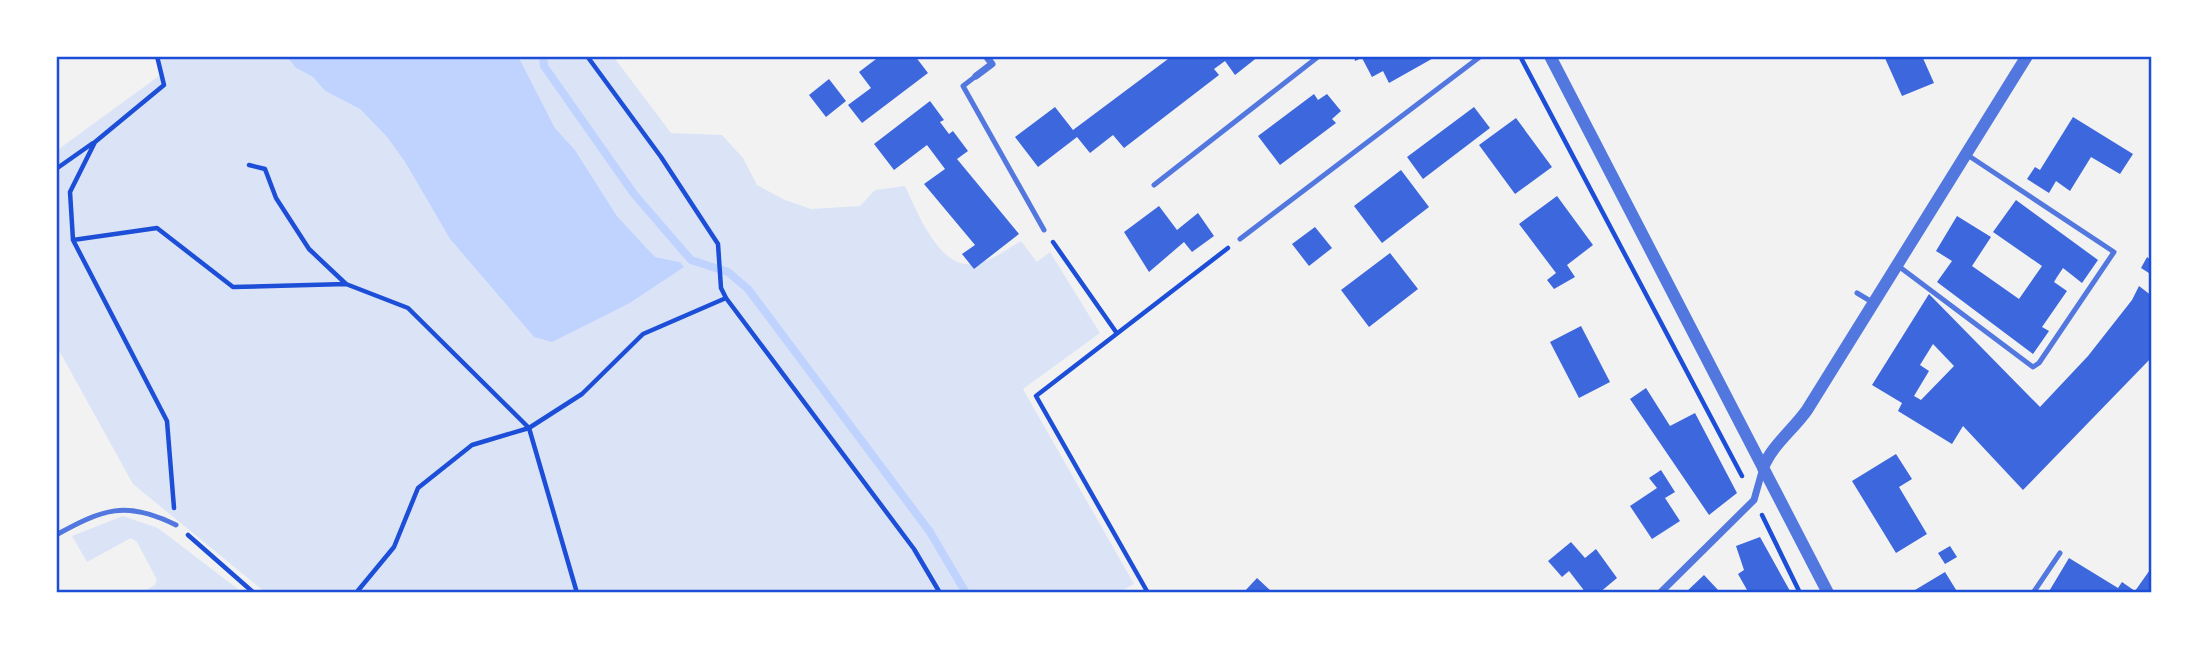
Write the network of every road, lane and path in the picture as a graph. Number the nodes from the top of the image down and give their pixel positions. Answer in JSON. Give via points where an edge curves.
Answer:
{"nodes":[{"id":1,"x":157,"y":56,"type":"edge"},
{"id":2,"x":587,"y":56,"type":"edge"},
{"id":3,"x":986,"y":56,"type":"edge"},
{"id":4,"x":1319,"y":56,"type":"edge"},
{"id":5,"x":1481,"y":56,"type":"edge"},
{"id":6,"x":1521,"y":56,"type":"edge"},
{"id":7,"x":1550,"y":56,"type":"edge"},
{"id":8,"x":2028,"y":56,"type":"edge"},
{"id":9,"x":976,"y":76,"type":"joint"},
{"id":10,"x":95,"y":142,"type":"junction"},
{"id":11,"x":1966,"y":154,"type":"junction"},
{"id":12,"x":249,"y":165,"type":"dead end"},
{"id":13,"x":56,"y":169,"type":"edge"},
{"id":14,"x":1154,"y":185,"type":"dead end"},
{"id":15,"x":1044,"y":230,"type":"joint"},
{"id":16,"x":1240,"y":239,"type":"joint"},
{"id":17,"x":74,"y":240,"type":"junction"},
{"id":18,"x":1897,"y":265,"type":"junction"},
{"id":19,"x":346,"y":284,"type":"junction"},
{"id":20,"x":1857,"y":293,"type":"dead end"},
{"id":21,"x":726,"y":298,"type":"junction"},
{"id":22,"x":1873,"y":303,"type":"junction"},
{"id":23,"x":1116,"y":332,"type":"junction"},
{"id":24,"x":529,"y":428,"type":"junction"},
{"id":25,"x":1763,"y":468,"type":"junction"},
{"id":26,"x":1755,"y":500,"type":"junction"},
{"id":27,"x":176,"y":524,"type":"junction"},
{"id":28,"x":56,"y":535,"type":"edge"},
{"id":29,"x":2060,"y":553,"type":"dead end"},
{"id":30,"x":254,"y":593,"type":"edge"},
{"id":31,"x":356,"y":593,"type":"edge"},
{"id":32,"x":577,"y":593,"type":"edge"},
{"id":33,"x":940,"y":593,"type":"edge"},
{"id":34,"x":1148,"y":593,"type":"edge"},
{"id":35,"x":1660,"y":593,"type":"edge"},
{"id":36,"x":1800,"y":593,"type":"edge"},
{"id":37,"x":1828,"y":593,"type":"edge"},
{"id":38,"x":2033,"y":593,"type":"edge"}],
"edges":[{"from":1,"to":10,"type":"path","via":[[164,85]]},
{"from":2,"to":21,"type":"path","via":[[718,244]]},
{"from":3,"to":9,"type":"street","via":[[992,64]]},
{"from":4,"to":14,"type":"lane"},
{"from":5,"to":16,"type":"lane"},
{"from":6,"to":26,"type":"path"},
{"from":7,"to":25,"type":"street"},
{"from":8,"to":11,"type":"street"},
{"from":9,"to":15,"type":"lane","via":[[963,86]]},
{"from":10,"to":13,"type":"path"},
{"from":10,"to":17,"type":"path","via":[[71,192]]},
{"from":11,"to":18,"type":"street"},
{"from":11,"to":18,"type":"lane","via":[[2114,252],[2033,367]]},
{"from":12,"to":19,"type":"path","via":[[265,169],[276,198],[309,249]]},
{"from":15,"to":23,"type":"path"},
{"from":16,"to":23,"type":"path"},
{"from":17,"to":19,"type":"path","via":[[157,228],[233,287]]},
{"from":17,"to":27,"type":"path","via":[[167,421]]},
{"from":18,"to":22,"type":"street"},
{"from":19,"to":24,"type":"path","via":[[408,308]]},
{"from":20,"to":22,"type":"lane"},
{"from":21,"to":24,"type":"path","via":[[643,334],[582,394]]},
{"from":21,"to":33,"type":"path","via":[[914,549]]},
{"from":22,"to":25,"type":"street","via":[[1807,410],[1768,455]]},
{"from":23,"to":34,"type":"path","via":[[1036,396]]},
{"from":24,"to":31,"type":"path","via":[[472,445],[418,488],[394,547]]},
{"from":24,"to":32,"type":"path"},
{"from":25,"to":26,"type":"street"},
{"from":25,"to":37,"type":"street"},
{"from":26,"to":35,"type":"street"},
{"from":26,"to":36,"type":"path"},
{"from":27,"to":28,"type":"lane","via":[[149,511],[117,508]]},
{"from":27,"to":30,"type":"path"},
{"from":29,"to":38,"type":"lane"}]}
